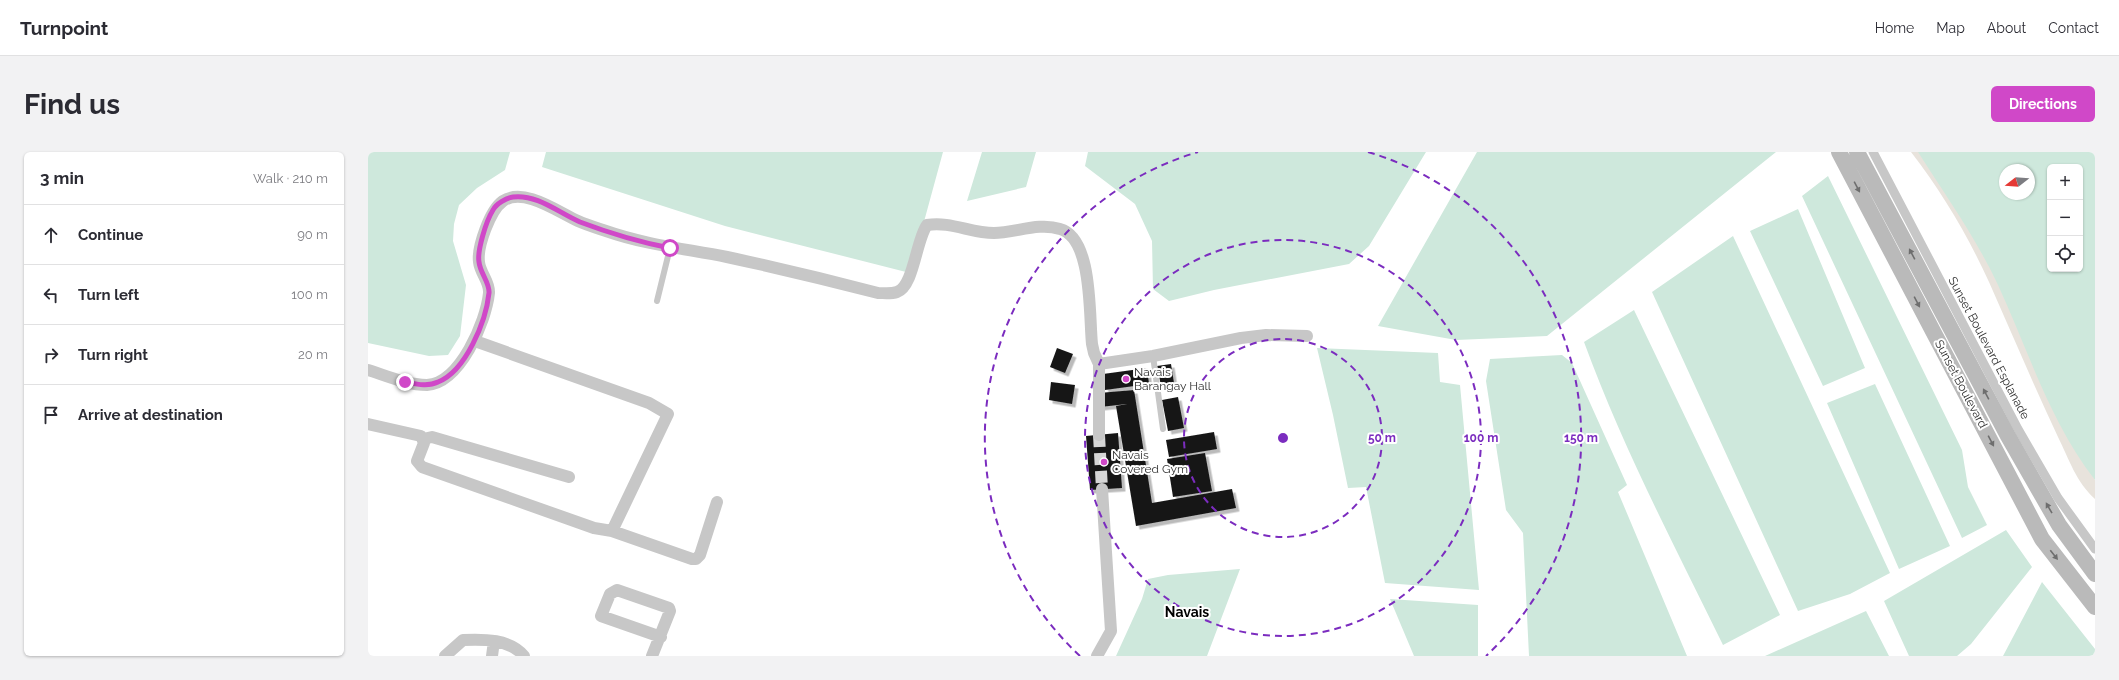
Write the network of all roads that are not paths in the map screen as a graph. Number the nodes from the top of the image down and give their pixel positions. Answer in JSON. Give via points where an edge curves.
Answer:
{"nodes":[{"id":1,"x":1839,"y":152,"type":"edge"},
{"id":2,"x":1857,"y":152,"type":"edge"},
{"id":3,"x":1873,"y":152,"type":"edge"},
{"id":4,"x":670,"y":248,"type":"junction"},
{"id":5,"x":657,"y":301,"type":"dead end"},
{"id":6,"x":1307,"y":336,"type":"dead end"},
{"id":7,"x":475,"y":341,"type":"junction"},
{"id":8,"x":1153,"y":356,"type":"junction"},
{"id":9,"x":1100,"y":364,"type":"junction"},
{"id":10,"x":368,"y":370,"type":"edge"},
{"id":11,"x":368,"y":424,"type":"edge"},
{"id":12,"x":1163,"y":429,"type":"dead end"},
{"id":13,"x":1099,"y":435,"type":"tunnel mouth"},
{"id":14,"x":423,"y":439,"type":"junction"},
{"id":15,"x":568,"y":478,"type":"dead end"},
{"id":16,"x":1102,"y":489,"type":"tunnel mouth"},
{"id":17,"x":717,"y":502,"type":"dead end"},
{"id":18,"x":2058,"y":525,"type":"junction"},
{"id":19,"x":612,"y":531,"type":"junction"},
{"id":20,"x":2042,"y":539,"type":"junction"},
{"id":21,"x":2095,"y":549,"type":"edge"},
{"id":22,"x":2095,"y":574,"type":"edge"},
{"id":23,"x":2095,"y":607,"type":"edge"},
{"id":24,"x":661,"y":637,"type":"junction"},
{"id":25,"x":494,"y":641,"type":"junction"},
{"id":26,"x":445,"y":656,"type":"edge"},
{"id":27,"x":492,"y":656,"type":"edge"},
{"id":28,"x":524,"y":656,"type":"edge"},
{"id":29,"x":652,"y":656,"type":"edge"},
{"id":30,"x":1097,"y":656,"type":"edge"}],
"edges":[{"from":1,"to":20,"type":"main road","name":"Sunset Boulevard","one_way":true},
{"from":18,"to":2,"type":"main road","name":"Sunset Boulevard","one_way":true},
{"from":3,"to":21,"type":"street","name":"Sunset Boulevard Esplanade","via":[[2018,429],[2058,498]]},
{"from":4,"to":5,"type":"lane"},
{"from":4,"to":7,"type":"street","via":[[623,237],[578,221],[543,203],[511,197],[493,210],[479,248],[478,261],[489,292]]},
{"from":4,"to":9,"type":"street","via":[[727,257],[890,294],[898,292],[907,281],[922,232],[927,225],[946,224],[993,233],[1037,228],[1060,229],[1071,234],[1083,255],[1092,344]]},
{"from":6,"to":8,"type":"street","via":[[1266,335],[1241,338]]},
{"from":7,"to":10,"type":"street","via":[[448,377],[438,383],[427,385],[405,382]]},
{"from":7,"to":19,"type":"street","via":[[649,403],[668,414]]},
{"from":8,"to":9,"type":"street"},
{"from":8,"to":12,"type":"lane"},
{"from":9,"to":13,"type":"street"},
{"from":11,"to":14,"type":"street","via":[[421,436]]},
{"from":14,"to":15,"type":"street","via":[[432,437],[502,456]]},
{"from":14,"to":19,"type":"street","via":[[424,443],[417,461],[422,467],[594,528]]},
{"from":16,"to":30,"type":"street","via":[[1111,631]]},
{"from":17,"to":19,"type":"street","via":[[700,555],[696,559]]},
{"from":18,"to":20,"type":"main road"},
{"from":18,"to":22,"type":"main road","name":"Sunset Boulevard"},
{"from":20,"to":23,"type":"main road","name":"Sunset Boulevard","one_way":true},
{"from":24,"to":24,"type":"street","via":[[670,611],[667,606],[617,590],[610,594],[601,616]]},
{"from":24,"to":29,"type":"street"},
{"from":25,"to":26,"type":"street","via":[[463,640]]},
{"from":25,"to":27,"type":"street"},
{"from":25,"to":28,"type":"street","via":[[520,650]]}]}
